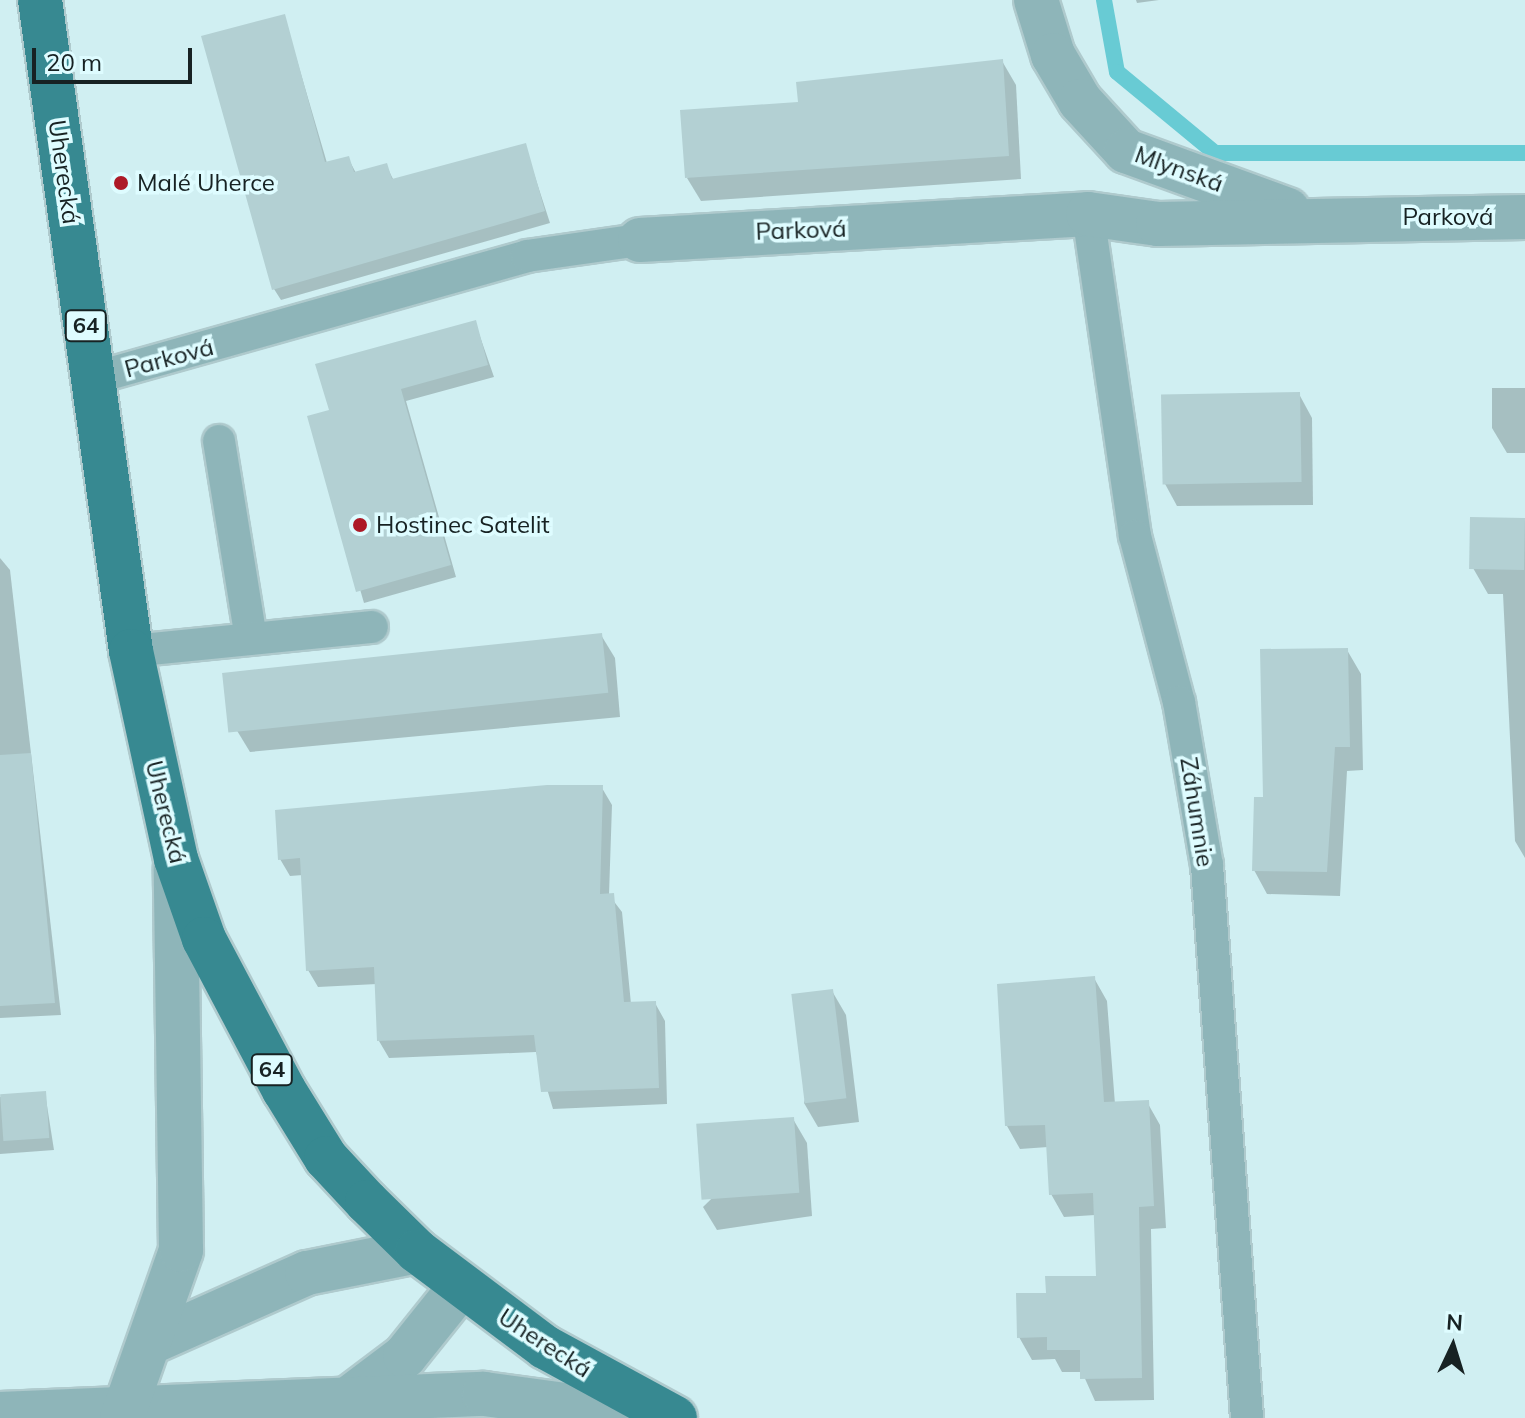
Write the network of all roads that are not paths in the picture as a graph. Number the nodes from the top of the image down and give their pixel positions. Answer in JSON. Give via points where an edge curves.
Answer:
{"nodes":[{"id":1,"x":40,"y":0,"type":"edge"},
{"id":2,"x":1036,"y":0,"type":"edge"},
{"id":3,"x":1088,"y":214,"type":"junction"},
{"id":4,"x":1525,"y":217,"type":"edge"},
{"id":5,"x":1309,"y":218,"type":"junction"},
{"id":6,"x":640,"y":240,"type":"joint"},
{"id":7,"x":94,"y":378,"type":"junction"},
{"id":8,"x":219,"y":441,"type":"dead end"},
{"id":9,"x":372,"y":627,"type":"dead end"},
{"id":10,"x":251,"y":638,"type":"junction"},
{"id":11,"x":131,"y":651,"type":"junction"},
{"id":12,"x":176,"y":859,"type":"junction"},
{"id":13,"x":417,"y":1251,"type":"junction"},
{"id":14,"x":461,"y":1286,"type":"junction"},
{"id":15,"x":154,"y":1341,"type":"junction"},
{"id":16,"x":352,"y":1396,"type":"junction"},
{"id":17,"x":122,"y":1413,"type":"edge"},
{"id":18,"x":0,"y":1414,"type":"edge"},
{"id":19,"x":661,"y":1418,"type":"edge"},
{"id":20,"x":675,"y":1418,"type":"edge"},
{"id":21,"x":1247,"y":1418,"type":"edge"}],
"edges":[{"from":1,"to":7,"type":"main road","name":"Uherecká","number":"64"},
{"from":2,"to":5,"type":"street","name":"Mlynská","via":[[1053,55],[1080,101],[1126,151]]},
{"from":3,"to":5,"type":"street","name":"Parková","via":[[1158,224]]},
{"from":3,"to":6,"type":"street","name":"Parková"},
{"from":3,"to":21,"type":"lane","name":"Záhumnie","via":[[1135,536],[1179,702],[1207,865]]},
{"from":4,"to":5,"type":"street","name":"Parková"},
{"from":6,"to":7,"type":"lane","name":"Parková","via":[[527,256]]},
{"from":7,"to":11,"type":"main road","name":"Uherecká","number":"64"},
{"from":8,"to":10,"type":"lane"},
{"from":9,"to":10,"type":"lane"},
{"from":10,"to":11,"type":"lane"},
{"from":11,"to":12,"type":"main road","name":"Uherecká","number":"64"},
{"from":12,"to":13,"type":"main road","name":"Uherecká","number":"64","via":[[204,939],[326,1158]]},
{"from":12,"to":15,"type":"street","via":[[185,1179],[181,1250]]},
{"from":13,"to":14,"type":"main road","name":"Uherecká","number":"64"},
{"from":13,"to":15,"type":"street","via":[[307,1273]]},
{"from":14,"to":16,"type":"street","via":[[405,1356]]},
{"from":14,"to":20,"type":"main road","name":"Uherecká","number":"64","via":[[545,1347]]},
{"from":15,"to":17,"type":"street"},
{"from":16,"to":17,"type":"street"},
{"from":16,"to":19,"type":"street","via":[[484,1394]]},
{"from":17,"to":18,"type":"street"}]}
